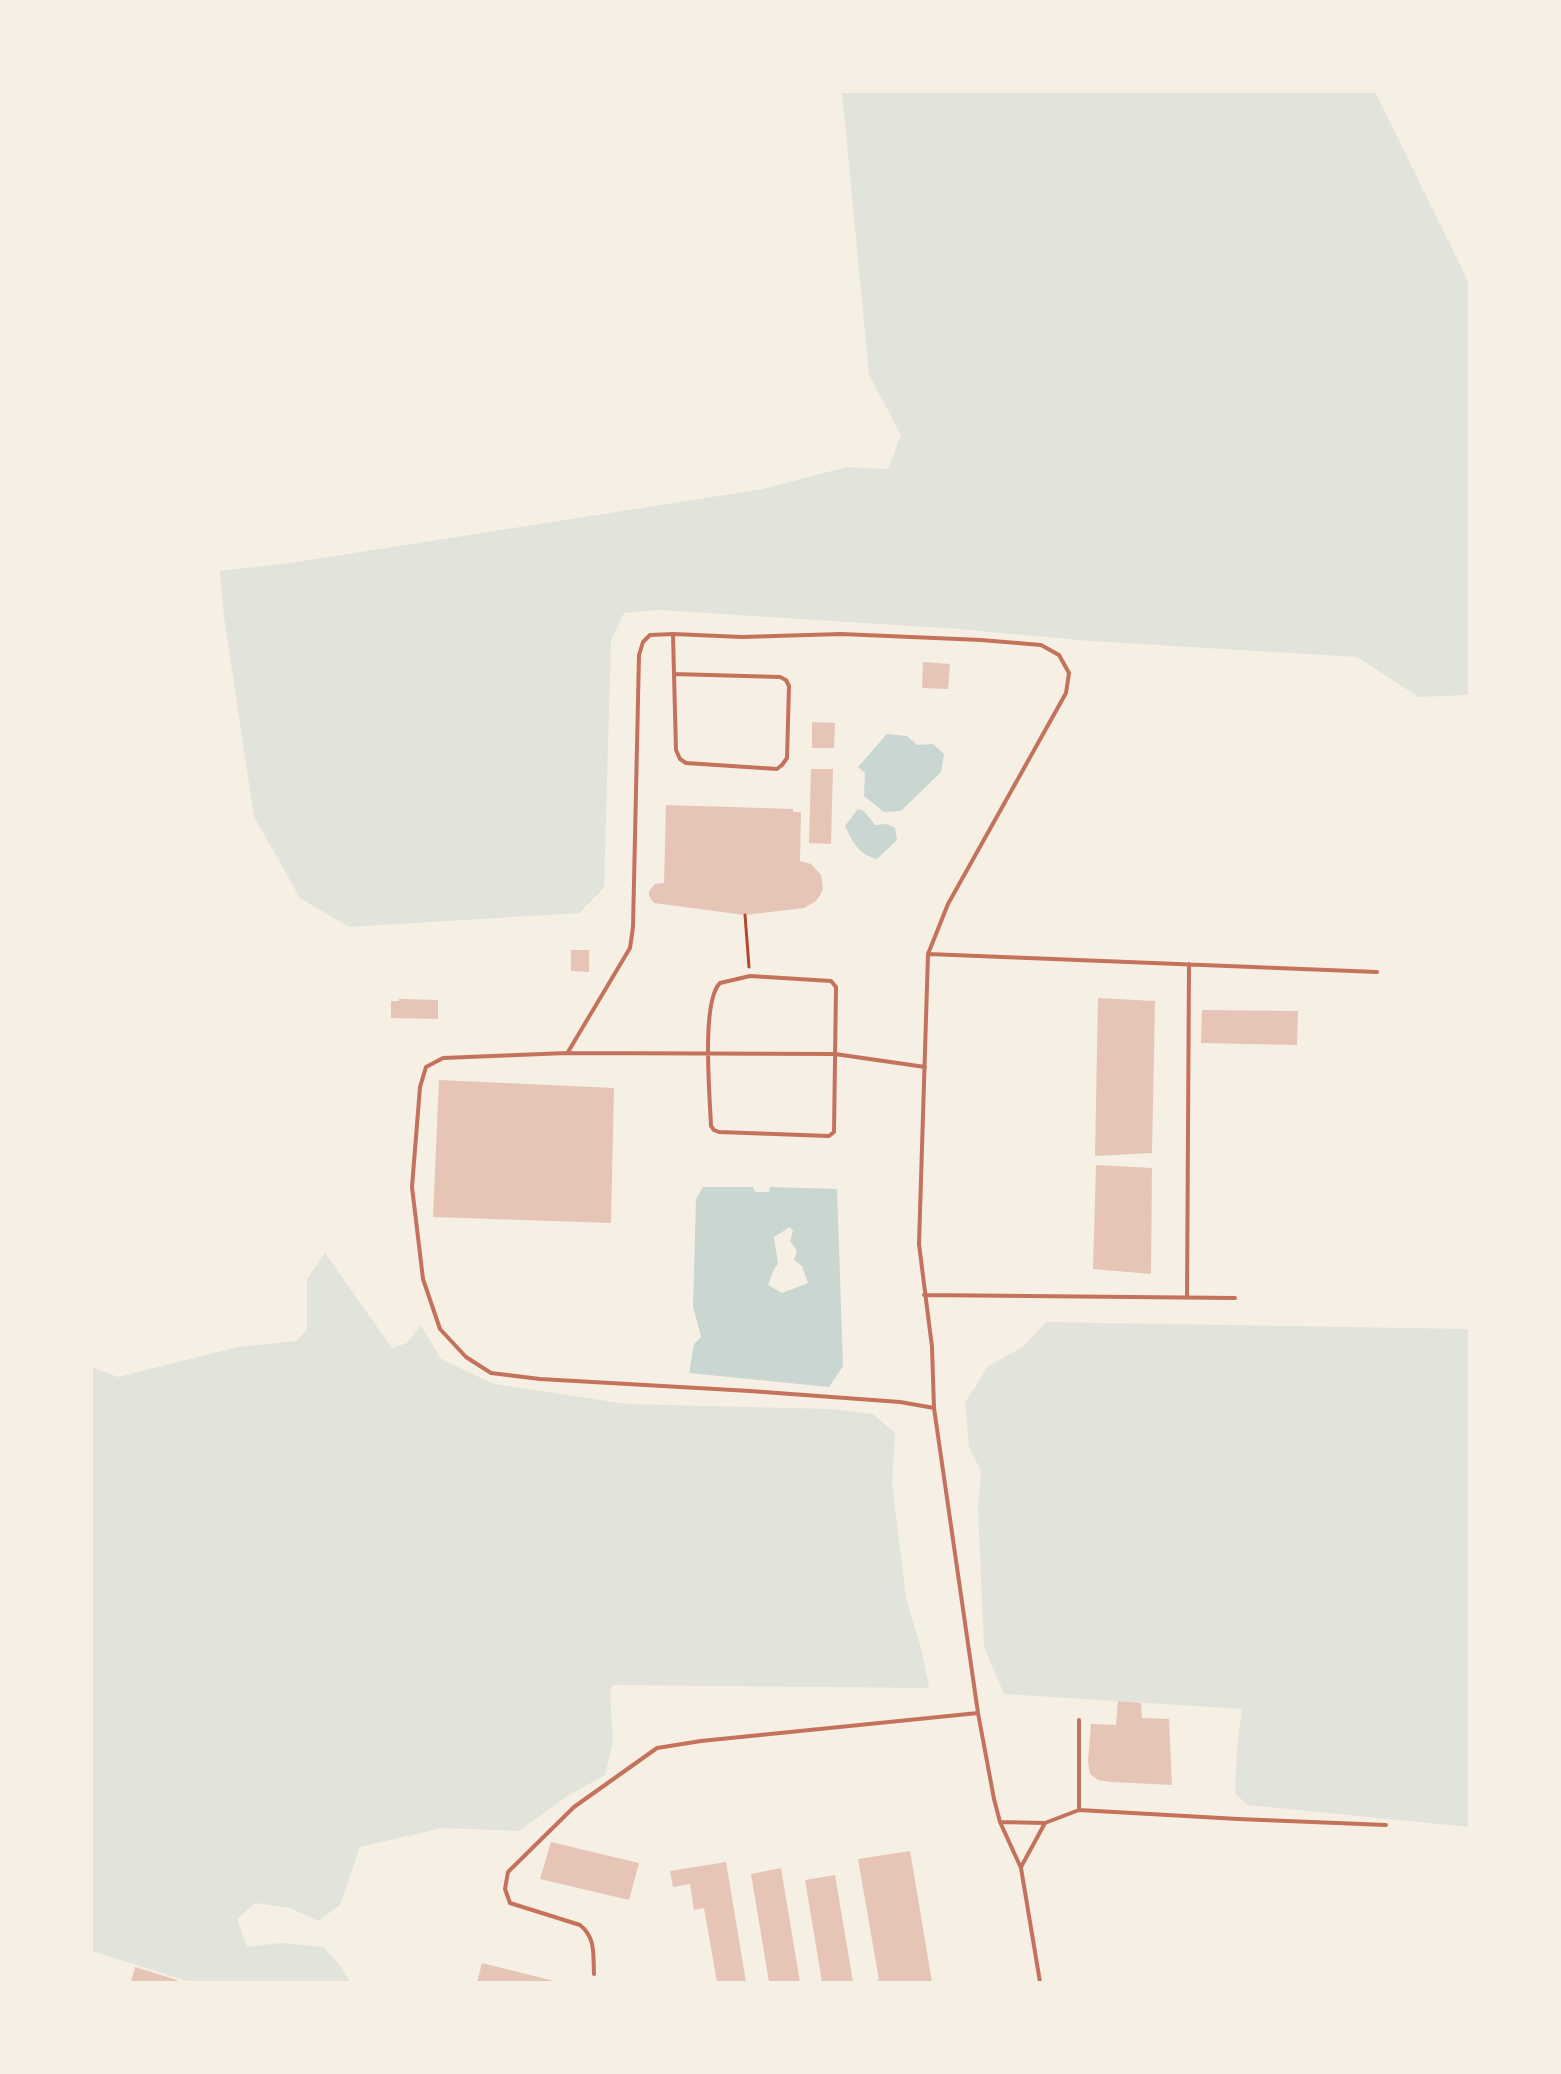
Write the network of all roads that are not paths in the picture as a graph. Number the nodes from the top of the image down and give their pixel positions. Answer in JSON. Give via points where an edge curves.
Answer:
{"nodes":[{"id":1,"x":673,"y":634,"type":"junction"},
{"id":2,"x":674,"y":674,"type":"junction"},
{"id":3,"x":928,"y":954,"type":"junction"},
{"id":4,"x":1189,"y":964,"type":"junction"},
{"id":5,"x":1377,"y":972,"type":"dead end"},
{"id":6,"x":708,"y":1052,"type":"junction"},
{"id":7,"x":567,"y":1053,"type":"junction"},
{"id":8,"x":835,"y":1054,"type":"junction"},
{"id":9,"x":926,"y":1067,"type":"junction"},
{"id":10,"x":924,"y":1295,"type":"junction"},
{"id":11,"x":1187,"y":1298,"type":"junction"},
{"id":12,"x":1235,"y":1298,"type":"dead end"},
{"id":13,"x":934,"y":1408,"type":"junction"},
{"id":14,"x":978,"y":1713,"type":"junction"},
{"id":15,"x":1079,"y":1720,"type":"dead end"},
{"id":16,"x":1079,"y":1810,"type":"junction"},
{"id":17,"x":1000,"y":1822,"type":"junction"},
{"id":18,"x":1046,"y":1823,"type":"junction"},
{"id":19,"x":1386,"y":1825,"type":"dead end"},
{"id":20,"x":1021,"y":1868,"type":"junction"},
{"id":21,"x":594,"y":1974,"type":"dead end"},
{"id":22,"x":1040,"y":1983,"type":"edge"}],
"edges":[{"from":1,"to":2,"type":"lane"},
{"from":1,"to":3,"type":"lane","via":[[841,634],[981,640],[1041,645],[1059,655],[1069,673],[1066,693],[948,904]]},
{"from":1,"to":7,"type":"lane","via":[[650,635],[639,655],[630,948]]},
{"from":2,"to":2,"type":"lane","via":[[676,750],[680,759],[686,763],[777,769],[782,765],[787,758],[786,680]]},
{"from":3,"to":4,"type":"lane"},
{"from":3,"to":9,"type":"lane"},
{"from":4,"to":5,"type":"lane"},
{"from":4,"to":11,"type":"lane"},
{"from":6,"to":7,"type":"lane"},
{"from":6,"to":8,"type":"lane"},
{"from":6,"to":8,"type":"lane","via":[[709,1012],[716,987],[750,976],[834,983]]},
{"from":6,"to":8,"type":"lane","via":[[714,1130],[829,1136],[834,1132]]},
{"from":7,"to":13,"type":"lane","via":[[443,1058],[426,1067],[420,1087],[412,1187],[423,1279],[440,1329],[466,1357],[491,1373],[540,1379],[877,1400]]},
{"from":8,"to":9,"type":"lane"},
{"from":9,"to":10,"type":"lane","via":[[919,1244]]},
{"from":10,"to":11,"type":"lane"},
{"from":10,"to":13,"type":"lane","via":[[932,1347]]},
{"from":11,"to":12,"type":"lane"},
{"from":13,"to":14,"type":"lane"},
{"from":14,"to":17,"type":"lane"},
{"from":14,"to":21,"type":"lane","via":[[657,1748],[574,1807],[508,1872],[505,1889],[510,1903],[580,1925],[589,1932]]},
{"from":15,"to":16,"type":"lane"},
{"from":16,"to":18,"type":"lane"},
{"from":16,"to":19,"type":"lane"},
{"from":17,"to":18,"type":"lane"},
{"from":17,"to":20,"type":"lane"},
{"from":18,"to":20,"type":"lane"},
{"from":20,"to":22,"type":"lane"}]}
